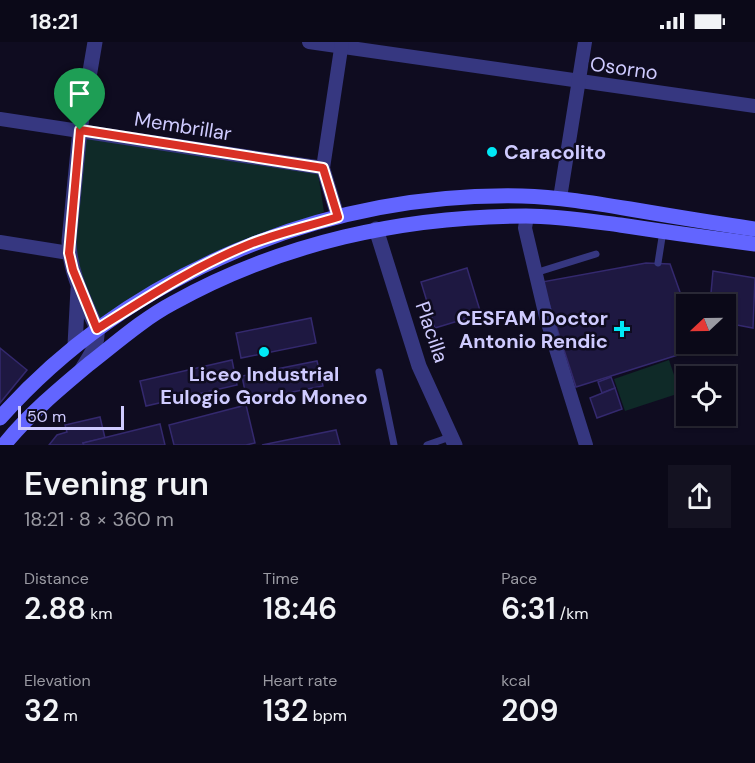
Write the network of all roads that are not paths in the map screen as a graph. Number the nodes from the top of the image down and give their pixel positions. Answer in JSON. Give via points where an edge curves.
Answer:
{"nodes":[{"id":1,"x":95,"y":42,"type":"edge"},
{"id":2,"x":309,"y":42,"type":"edge"},
{"id":3,"x":585,"y":42,"type":"edge"},
{"id":4,"x":342,"y":44,"type":"edge"},
{"id":5,"x":580,"y":81,"type":"junction"},
{"id":6,"x":755,"y":106,"type":"edge"},
{"id":7,"x":0,"y":119,"type":"edge"},
{"id":8,"x":80,"y":130,"type":"junction"},
{"id":9,"x":323,"y":168,"type":"junction"},
{"id":10,"x":560,"y":198,"type":"junction"},
{"id":11,"x":527,"y":216,"type":"junction"},
{"id":12,"x":338,"y":217,"type":"junction"},
{"id":13,"x":376,"y":229,"type":"junction"},
{"id":14,"x":755,"y":230,"type":"edge"},
{"id":15,"x":663,"y":231,"type":"junction"},
{"id":16,"x":0,"y":242,"type":"edge"},
{"id":17,"x":755,"y":244,"type":"edge"},
{"id":18,"x":69,"y":253,"type":"junction"},
{"id":19,"x":596,"y":254,"type":"dead end"},
{"id":20,"x":658,"y":263,"type":"dead end"},
{"id":21,"x":535,"y":273,"type":"junction"},
{"id":22,"x":78,"y":283,"type":"junction"},
{"id":23,"x":97,"y":329,"type":"junction"},
{"id":24,"x":75,"y":345,"type":"junction"},
{"id":25,"x":80,"y":372,"type":"junction"},
{"id":26,"x":380,"y":372,"type":"dead end"},
{"id":27,"x":0,"y":418,"type":"edge"},
{"id":28,"x":453,"y":441,"type":"edge"},
{"id":29,"x":4,"y":445,"type":"edge"},
{"id":30,"x":394,"y":445,"type":"edge"},
{"id":31,"x":428,"y":445,"type":"edge"},
{"id":32,"x":586,"y":445,"type":"edge"}],
"edges":[{"from":1,"to":8,"type":"street"},
{"from":2,"to":4,"type":"street","name":"Osorno"},
{"from":3,"to":5,"type":"street"},
{"from":4,"to":5,"type":"street","name":"Osorno"},
{"from":4,"to":9,"type":"street"},
{"from":5,"to":6,"type":"street","name":"Osorno"},
{"from":5,"to":10,"type":"street"},
{"from":7,"to":8,"type":"street","name":"Membrillar"},
{"from":8,"to":9,"type":"street","name":"Membrillar"},
{"from":8,"to":18,"type":"street"},
{"from":9,"to":12,"type":"street"},
{"from":10,"to":12,"type":"main road","via":[[447,198]]},
{"from":10,"to":14,"type":"main road"},
{"from":11,"to":13,"type":"main road"},
{"from":11,"to":15,"type":"main road"},
{"from":11,"to":21,"type":"street","via":[[525,228]]},
{"from":12,"to":23,"type":"main road","via":[[252,244],[208,263]]},
{"from":13,"to":25,"type":"main road","via":[[278,256],[217,281],[172,303]]},
{"from":13,"to":28,"type":"street","name":"Placilla","via":[[420,366]]},
{"from":15,"to":17,"type":"main road"},
{"from":15,"to":20,"type":"lane"},
{"from":16,"to":18,"type":"street"},
{"from":18,"to":22,"type":"street"},
{"from":19,"to":21,"type":"lane"},
{"from":21,"to":32,"type":"street"},
{"from":22,"to":23,"type":"street"},
{"from":22,"to":24,"type":"street"},
{"from":23,"to":24,"type":"main road"},
{"from":23,"to":25,"type":"street","via":[[95,345]]},
{"from":24,"to":27,"type":"main road"},
{"from":25,"to":29,"type":"main road"},
{"from":26,"to":30,"type":"lane"},
{"from":28,"to":31,"type":"lane"}]}
